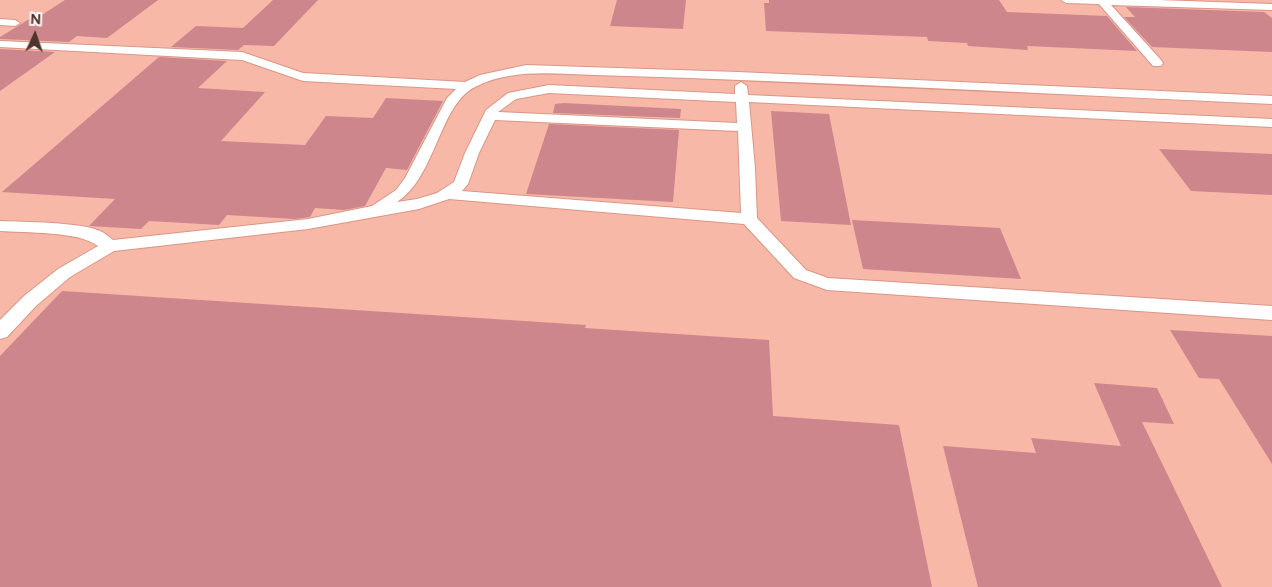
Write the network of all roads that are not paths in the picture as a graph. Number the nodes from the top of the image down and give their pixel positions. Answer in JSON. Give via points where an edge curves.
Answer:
{"nodes":[{"id":1,"x":1066,"y":0,"type":"edge"},
{"id":2,"x":1102,"y":1,"type":"edge"},
{"id":3,"x":1272,"y":7,"type":"edge"},
{"id":4,"x":0,"y":22,"type":"edge"},
{"id":5,"x":15,"y":23,"type":"dead end"},
{"id":6,"x":0,"y":44,"type":"edge"},
{"id":7,"x":1157,"y":63,"type":"dead end"},
{"id":8,"x":843,"y":68,"type":"dead end"},
{"id":9,"x":555,"y":70,"type":"junction"},
{"id":10,"x":738,"y":76,"type":"junction"},
{"id":11,"x":848,"y":81,"type":"junction"},
{"id":12,"x":467,"y":86,"type":"junction"},
{"id":13,"x":549,"y":89,"type":"junction"},
{"id":14,"x":743,"y":98,"type":"junction"},
{"id":15,"x":1272,"y":100,"type":"edge"},
{"id":16,"x":490,"y":116,"type":"junction"},
{"id":17,"x":1272,"y":123,"type":"edge"},
{"id":18,"x":745,"y":128,"type":"junction"},
{"id":19,"x":400,"y":194,"type":"junction"},
{"id":20,"x":449,"y":194,"type":"junction"},
{"id":21,"x":372,"y":211,"type":"junction"},
{"id":22,"x":749,"y":219,"type":"junction"},
{"id":23,"x":0,"y":226,"type":"edge"},
{"id":24,"x":110,"y":246,"type":"junction"},
{"id":25,"x":1272,"y":313,"type":"edge"},
{"id":26,"x":0,"y":332,"type":"edge"}],
"edges":[{"from":1,"to":2,"type":"lane"},
{"from":2,"to":3,"type":"lane"},
{"from":2,"to":7,"type":"lane"},
{"from":4,"to":5,"type":"lane"},
{"from":6,"to":12,"type":"lane","via":[[242,56],[303,77]]},
{"from":8,"to":11,"type":"lane"},
{"from":9,"to":10,"type":"lane"},
{"from":9,"to":12,"type":"lane","via":[[505,72]]},
{"from":9,"to":13,"type":"lane"},
{"from":10,"to":11,"type":"lane"},
{"from":10,"to":14,"type":"lane"},
{"from":11,"to":15,"type":"lane"},
{"from":12,"to":19,"type":"lane","via":[[453,98],[417,172]]},
{"from":13,"to":14,"type":"lane"},
{"from":13,"to":16,"type":"lane","via":[[512,96]]},
{"from":14,"to":17,"type":"lane"},
{"from":14,"to":18,"type":"lane"},
{"from":16,"to":18,"type":"lane"},
{"from":16,"to":20,"type":"lane","via":[[461,184]]},
{"from":18,"to":22,"type":"lane"},
{"from":19,"to":20,"type":"lane"},
{"from":19,"to":21,"type":"lane"},
{"from":20,"to":21,"type":"lane","via":[[419,204]]},
{"from":20,"to":22,"type":"lane"},
{"from":21,"to":24,"type":"lane","via":[[308,224]]},
{"from":22,"to":25,"type":"lane","via":[[800,274],[827,284]]},
{"from":23,"to":24,"type":"lane","via":[[95,235]]},
{"from":24,"to":26,"type":"lane","via":[[64,273]]}]}
